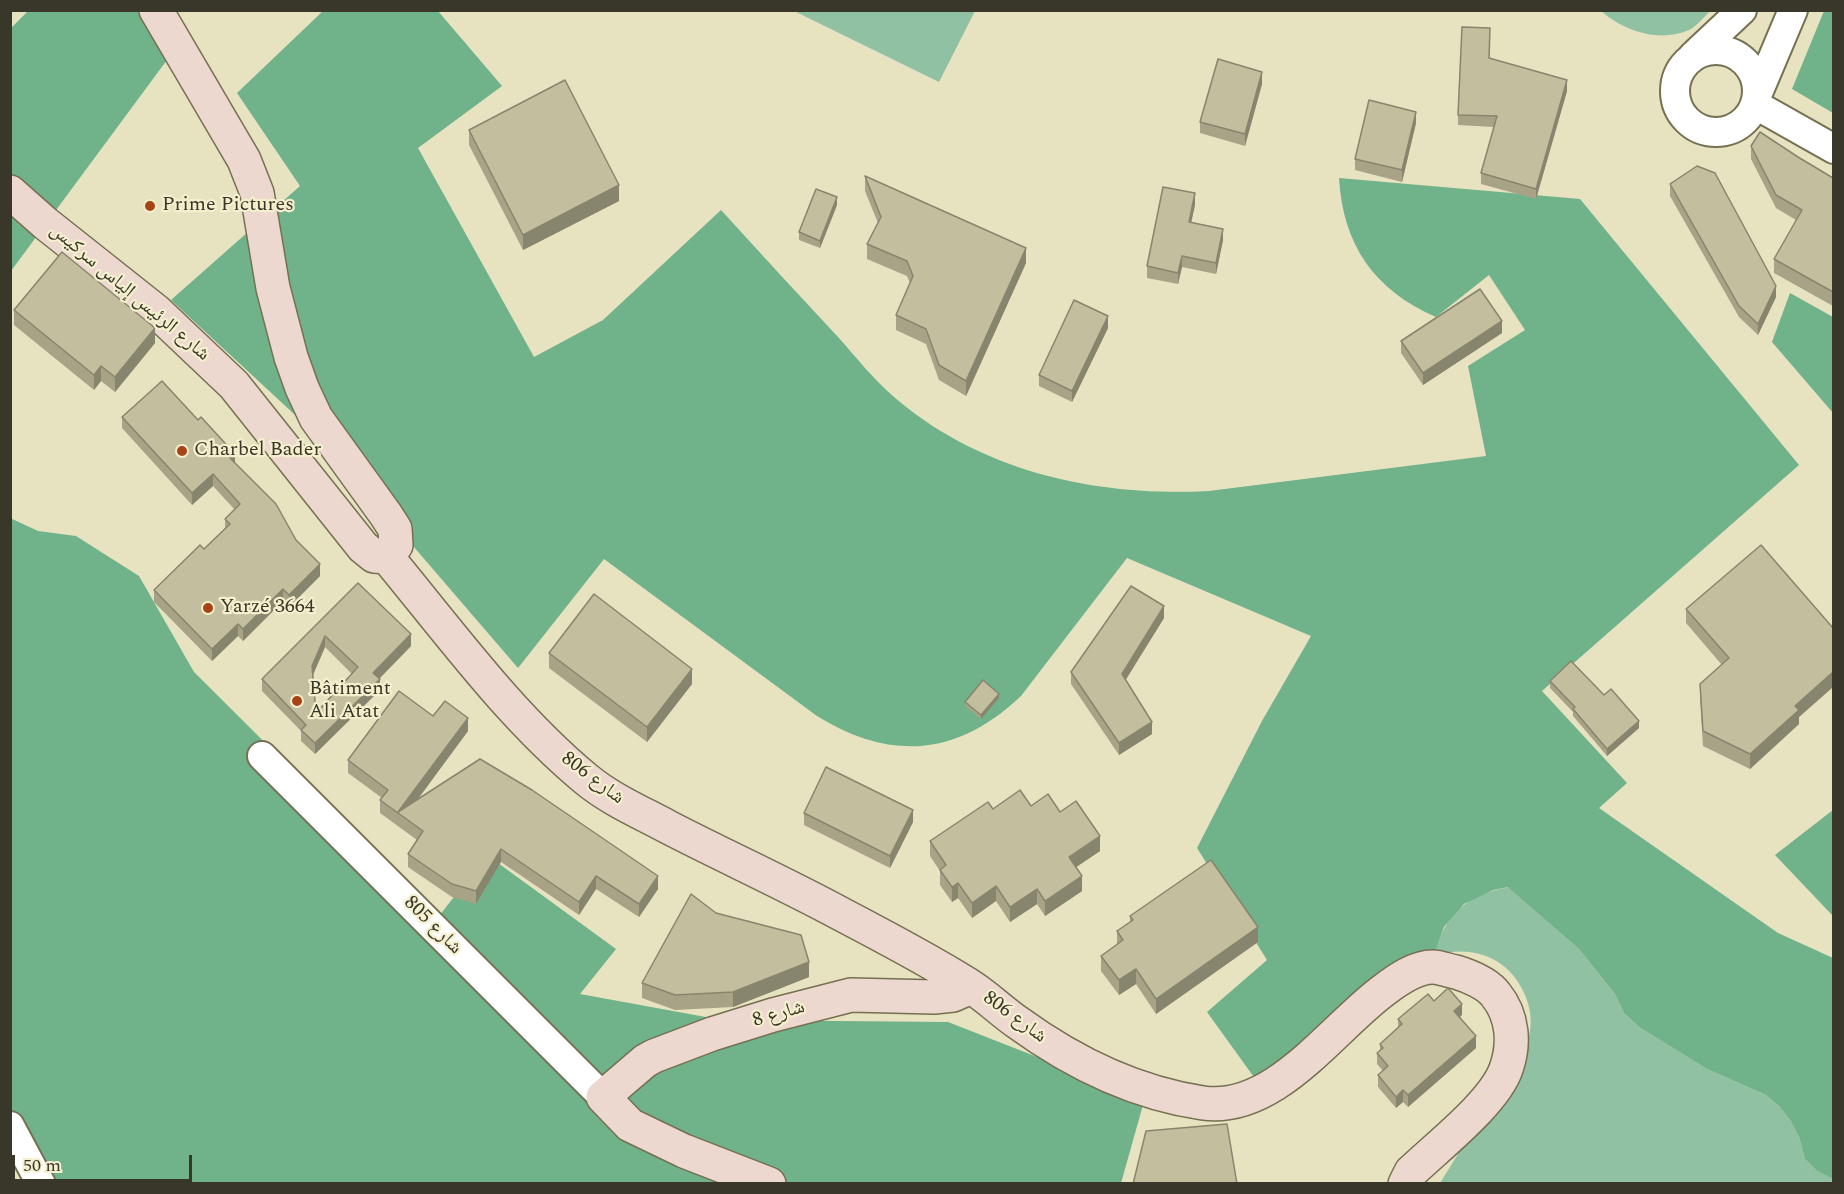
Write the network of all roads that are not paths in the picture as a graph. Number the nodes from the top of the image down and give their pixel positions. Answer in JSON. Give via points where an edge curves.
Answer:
{"nodes":[{"id":1,"x":156,"y":10,"type":"edge"},
{"id":2,"x":1742,"y":10,"type":"edge"},
{"id":3,"x":1793,"y":10,"type":"edge"},
{"id":4,"x":1690,"y":59,"type":"junction"},
{"id":5,"x":1757,"y":99,"type":"junction"},
{"id":6,"x":1833,"y":149,"type":"edge"},
{"id":7,"x":10,"y":192,"type":"edge"},
{"id":8,"x":387,"y":557,"type":"junction"},
{"id":9,"x":262,"y":756,"type":"dead end"},
{"id":10,"x":971,"y":987,"type":"junction"},
{"id":11,"x":603,"y":1097,"type":"junction"},
{"id":12,"x":10,"y":1126,"type":"edge"},
{"id":13,"x":41,"y":1184,"type":"edge"},
{"id":14,"x":769,"y":1184,"type":"edge"},
{"id":15,"x":1405,"y":1184,"type":"edge"}],
"edges":[{"from":1,"to":8,"type":"street","via":[[244,160],[257,193],[273,288],[302,388],[316,418],[395,529],[396,545]]},
{"from":2,"to":4,"type":"street"},
{"from":3,"to":5,"type":"street"},
{"from":4,"to":5,"type":"street","via":[[1712,50],[1735,54],[1752,70],[1757,81]]},
{"from":4,"to":5,"type":"street","via":[[1677,78],[1676,101],[1688,122],[1698,128],[1721,133],[1732,130],[1743,124]]},
{"from":5,"to":6,"type":"street"},
{"from":7,"to":8,"type":"street","name":"شارع الرئيس إلياس سركيس","via":[[196,348],[234,385],[363,547],[374,556]]},
{"from":8,"to":10,"type":"street","name":"شارع 806","via":[[542,740],[590,782],[702,844],[839,912]]},
{"from":9,"to":11,"type":"street","name":"شارع 805"},
{"from":10,"to":11,"type":"street","name":"شارع 8","via":[[953,995],[934,997],[851,995],[712,1034],[645,1061]]},
{"from":10,"to":15,"type":"street","name":"شارع 806","via":[[1065,1055],[1163,1095],[1208,1104],[1241,1101],[1288,1076],[1403,976],[1431,967],[1463,974],[1493,990],[1507,1011],[1512,1035],[1508,1065],[1498,1087],[1411,1172]]},
{"from":11,"to":14,"type":"street","via":[[630,1125]]},
{"from":12,"to":13,"type":"street"}]}
